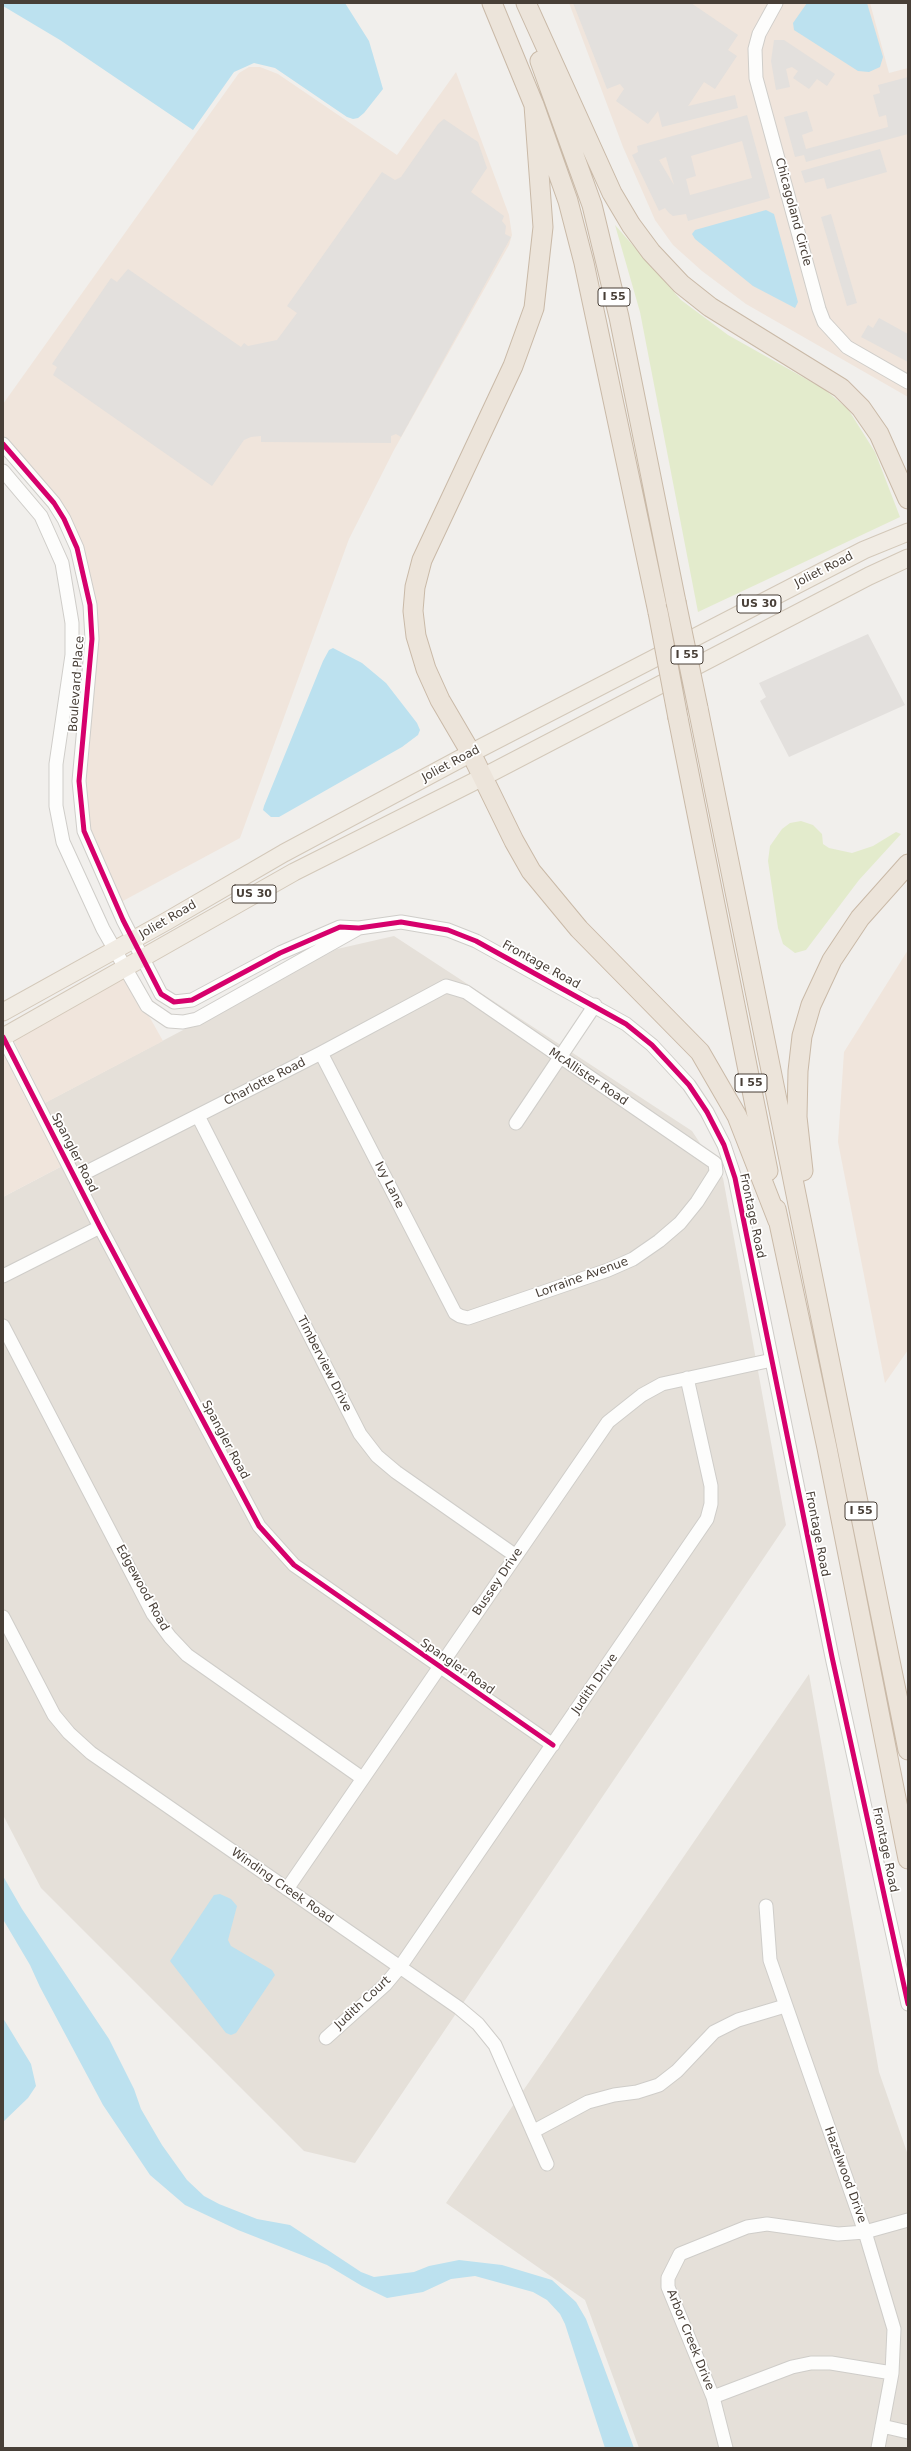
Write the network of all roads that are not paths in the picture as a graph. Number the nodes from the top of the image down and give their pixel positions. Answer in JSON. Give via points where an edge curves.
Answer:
{"nodes":[{"id":1,"x":492,"y":3,"type":"edge"},
{"id":2,"x":516,"y":3,"type":"edge"},
{"id":3,"x":526,"y":3,"type":"edge"},
{"id":4,"x":776,"y":3,"type":"edge"},
{"id":5,"x":534,"y":105,"type":"junction"},
{"id":6,"x":908,"y":382,"type":"edge"},
{"id":7,"x":3,"y":444,"type":"edge"},
{"id":8,"x":3,"y":471,"type":"edge"},
{"id":9,"x":908,"y":499,"type":"edge"},
{"id":10,"x":908,"y":532,"type":"edge"},
{"id":11,"x":908,"y":558,"type":"edge"},
{"id":12,"x":471,"y":753,"type":"junction"},
{"id":13,"x":482,"y":777,"type":"junction"},
{"id":14,"x":908,"y":864,"type":"edge"},
{"id":15,"x":358,"y":928,"type":"junction"},
{"id":16,"x":133,"y":940,"type":"junction"},
{"id":17,"x":114,"y":950,"type":"junction"},
{"id":18,"x":142,"y":958,"type":"junction"},
{"id":19,"x":124,"y":968,"type":"junction"},
{"id":20,"x":454,"y":986,"type":"joint"},
{"id":21,"x":595,"y":1005,"type":"junction"},
{"id":22,"x":3,"y":1012,"type":"edge"},
{"id":23,"x":3,"y":1037,"type":"edge"},
{"id":24,"x":321,"y":1053,"type":"junction"},
{"id":25,"x":560,"y":1058,"type":"junction"},
{"id":26,"x":198,"y":1116,"type":"junction"},
{"id":27,"x":516,"y":1123,"type":"dead end"},
{"id":28,"x":716,"y":1172,"type":"joint"},
{"id":29,"x":75,"y":1178,"type":"junction"},
{"id":30,"x":778,"y":1221,"type":"junction"},
{"id":31,"x":100,"y":1227,"type":"junction"},
{"id":32,"x":813,"y":1272,"type":"junction"},
{"id":33,"x":3,"y":1276,"type":"edge"},
{"id":34,"x":460,"y":1316,"type":"joint"},
{"id":35,"x":3,"y":1326,"type":"edge"},
{"id":36,"x":772,"y":1360,"type":"junction"},
{"id":37,"x":688,"y":1378,"type":"junction"},
{"id":38,"x":516,"y":1556,"type":"junction"},
{"id":39,"x":3,"y":1617,"type":"edge"},
{"id":40,"x":440,"y":1667,"type":"junction"},
{"id":41,"x":552,"y":1745,"type":"junction"},
{"id":42,"x":908,"y":1750,"type":"edge"},
{"id":43,"x":362,"y":1778,"type":"junction"},
{"id":44,"x":908,"y":1859,"type":"edge"},
{"id":45,"x":286,"y":1889,"type":"junction"},
{"id":46,"x":766,"y":1906,"type":"dead end"},
{"id":47,"x":400,"y":1967,"type":"junction"},
{"id":48,"x":908,"y":2004,"type":"edge"},
{"id":49,"x":785,"y":2006,"type":"junction"},
{"id":50,"x":326,"y":2038,"type":"dead end"},
{"id":51,"x":534,"y":2132,"type":"junction"},
{"id":52,"x":547,"y":2164,"type":"dead end"},
{"id":53,"x":908,"y":2220,"type":"edge"},
{"id":54,"x":865,"y":2232,"type":"junction"},
{"id":55,"x":892,"y":2373,"type":"junction"},
{"id":56,"x":713,"y":2397,"type":"junction"},
{"id":57,"x":882,"y":2426,"type":"junction"},
{"id":58,"x":908,"y":2432,"type":"edge"},
{"id":59,"x":726,"y":2448,"type":"edge"},
{"id":60,"x":878,"y":2448,"type":"edge"}],
"edges":[{"from":1,"to":5,"type":"highway","number":"I 55"},
{"from":2,"to":32,"type":"highway","number":"I 55","bridge":true,"via":[[553,93],[592,205],[619,317]]},
{"from":3,"to":9,"type":"highway","via":[[612,193],[651,252],[681,284],[710,307],[841,388],[861,408],[880,434]]},
{"from":4,"to":6,"type":"street","name":"Chicagoland Circle","via":[[759,34],[756,78],[819,309],[824,322],[847,347]]},
{"from":5,"to":12,"type":"highway","via":[[543,227],[534,308],[513,366],[428,542],[422,560],[413,611],[416,636],[426,669],[440,700]]},
{"from":5,"to":30,"type":"highway","number":"I 55","bridge":true,"via":[[568,201],[584,263],[658,612]]},
{"from":7,"to":16,"type":"street","name":"Boulevard Place","via":[[54,502],[82,565],[90,605],[92,639],[79,780],[80,809],[92,853]]},
{"from":8,"to":17,"type":"street","name":"Boulevard Place","via":[[41,516],[62,563],[72,623],[72,656],[56,764],[56,806],[62,842]]},
{"from":10,"to":12,"type":"main road","name":"Joliet Road","number":"US 30","via":[[864,550]]},
{"from":11,"to":13,"type":"main road","name":"Joliet Road","number":"US 30"},
{"from":12,"to":13,"type":"highway"},
{"from":12,"to":16,"type":"main road","name":"Joliet Road","number":"US 30","via":[[284,852]]},
{"from":13,"to":18,"type":"main road","name":"Joliet Road","number":"US 30","via":[[294,872]]},
{"from":13,"to":30,"type":"highway","via":[[514,841],[553,900],[700,1052],[737,1116]]},
{"from":14,"to":32,"type":"highway","via":[[860,918],[832,960],[811,1005],[802,1036],[797,1117]]},
{"from":15,"to":18,"type":"street","name":"Frontage Road","via":[[340,927],[333,930],[280,953],[192,1000],[174,1002],[161,994]]},
{"from":15,"to":19,"type":"street","name":"Frontage Road","via":[[196,1019],[183,1022],[168,1021],[146,1006]]},
{"from":15,"to":21,"type":"street","name":"Frontage Road","via":[[401,922],[448,930],[476,941]]},
{"from":16,"to":17,"type":"main road","name":"Joliet Road","number":"US 30"},
{"from":16,"to":18,"type":"street","name":"Frontage Road"},
{"from":17,"to":19,"type":"street","name":"Frontage Road"},
{"from":17,"to":22,"type":"main road","name":"Joliet Road","number":"US 30"},
{"from":18,"to":19,"type":"main road","name":"Joliet Road","number":"US 30"},
{"from":19,"to":23,"type":"main road","name":"Joliet Road","number":"US 30"},
{"from":20,"to":24,"type":"street","name":"Charlotte Road","via":[[446,986]]},
{"from":20,"to":25,"type":"street","name":"McAllister Road"},
{"from":21,"to":25,"type":"street"},
{"from":21,"to":36,"type":"street","name":"Frontage Road","via":[[626,1024],[658,1050],[689,1085],[724,1144],[735,1178]]},
{"from":23,"to":29,"type":"street","name":"Spangler Road"},
{"from":24,"to":26,"type":"street","name":"Charlotte Road"},
{"from":24,"to":34,"type":"street","name":"Ivy Lane","via":[[455,1313]]},
{"from":25,"to":27,"type":"street"},
{"from":25,"to":28,"type":"street","name":"McAllister Road","via":[[715,1163]]},
{"from":26,"to":29,"type":"street","name":"Charlotte Road"},
{"from":26,"to":38,"type":"street","name":"Timberview Drive","via":[[360,1434],[377,1456],[396,1472]]},
{"from":28,"to":34,"type":"street","name":"Lorraine Avenue","via":[[680,1223],[633,1259],[468,1318]]},
{"from":29,"to":31,"type":"street","name":"Spangler Road"},
{"from":30,"to":44,"type":"highway","number":"I 55","via":[[827,1448]]},
{"from":31,"to":33,"type":"street"},
{"from":31,"to":40,"type":"street","name":"Spangler Road","via":[[259,1526],[294,1565]]},
{"from":32,"to":42,"type":"highway","number":"I 55"},
{"from":35,"to":43,"type":"street","name":"Edgewood Road","via":[[154,1614],[170,1637],[187,1655]]},
{"from":36,"to":37,"type":"street","name":"Bussey Drive"},
{"from":36,"to":48,"type":"street","name":"Frontage Road","via":[[832,1657]]},
{"from":37,"to":38,"type":"street","name":"Bussey Drive","via":[[655,1387],[608,1422]]},
{"from":37,"to":41,"type":"street","name":"Judith Drive","via":[[711,1486],[711,1504],[707,1519]]},
{"from":38,"to":40,"type":"street","name":"Bussey Drive"},
{"from":39,"to":45,"type":"street","name":"Winding Creek Road","via":[[54,1715],[69,1733],[91,1753]]},
{"from":40,"to":41,"type":"street","name":"Spangler Road"},
{"from":40,"to":43,"type":"street","name":"Bussey Drive"},
{"from":41,"to":47,"type":"street","name":"Judith Drive"},
{"from":43,"to":45,"type":"street","name":"Bussey Drive"},
{"from":45,"to":47,"type":"street","name":"Winding Creek Road"},
{"from":46,"to":49,"type":"street","name":"Hazelwood Drive","via":[[770,1960]]},
{"from":47,"to":50,"type":"street","name":"Judith Court","via":[[385,1985]]},
{"from":47,"to":51,"type":"street","name":"Winding Creek Road","via":[[478,2024],[495,2045]]},
{"from":49,"to":51,"type":"street","via":[[738,2020],[714,2032],[677,2071],[659,2085],[588,2102]]},
{"from":49,"to":54,"type":"street","name":"Hazelwood Drive"},
{"from":51,"to":52,"type":"street","name":"Winding Creek Road"},
{"from":53,"to":54,"type":"street","name":"Arbor Creek Drive"},
{"from":54,"to":55,"type":"street","name":"Hazelwood Drive","via":[[894,2329]]},
{"from":54,"to":56,"type":"street","name":"Arbor Creek Drive","via":[[838,2234],[767,2224],[747,2227],[680,2254],[668,2278],[668,2287]]},
{"from":55,"to":56,"type":"street","via":[[831,2363],[810,2363]]},
{"from":55,"to":57,"type":"street","name":"Hazelwood Drive"},
{"from":56,"to":59,"type":"street","name":"Arbor Creek Drive"},
{"from":57,"to":58,"type":"street"},
{"from":57,"to":60,"type":"street","name":"Hazelwood Drive"}]}
